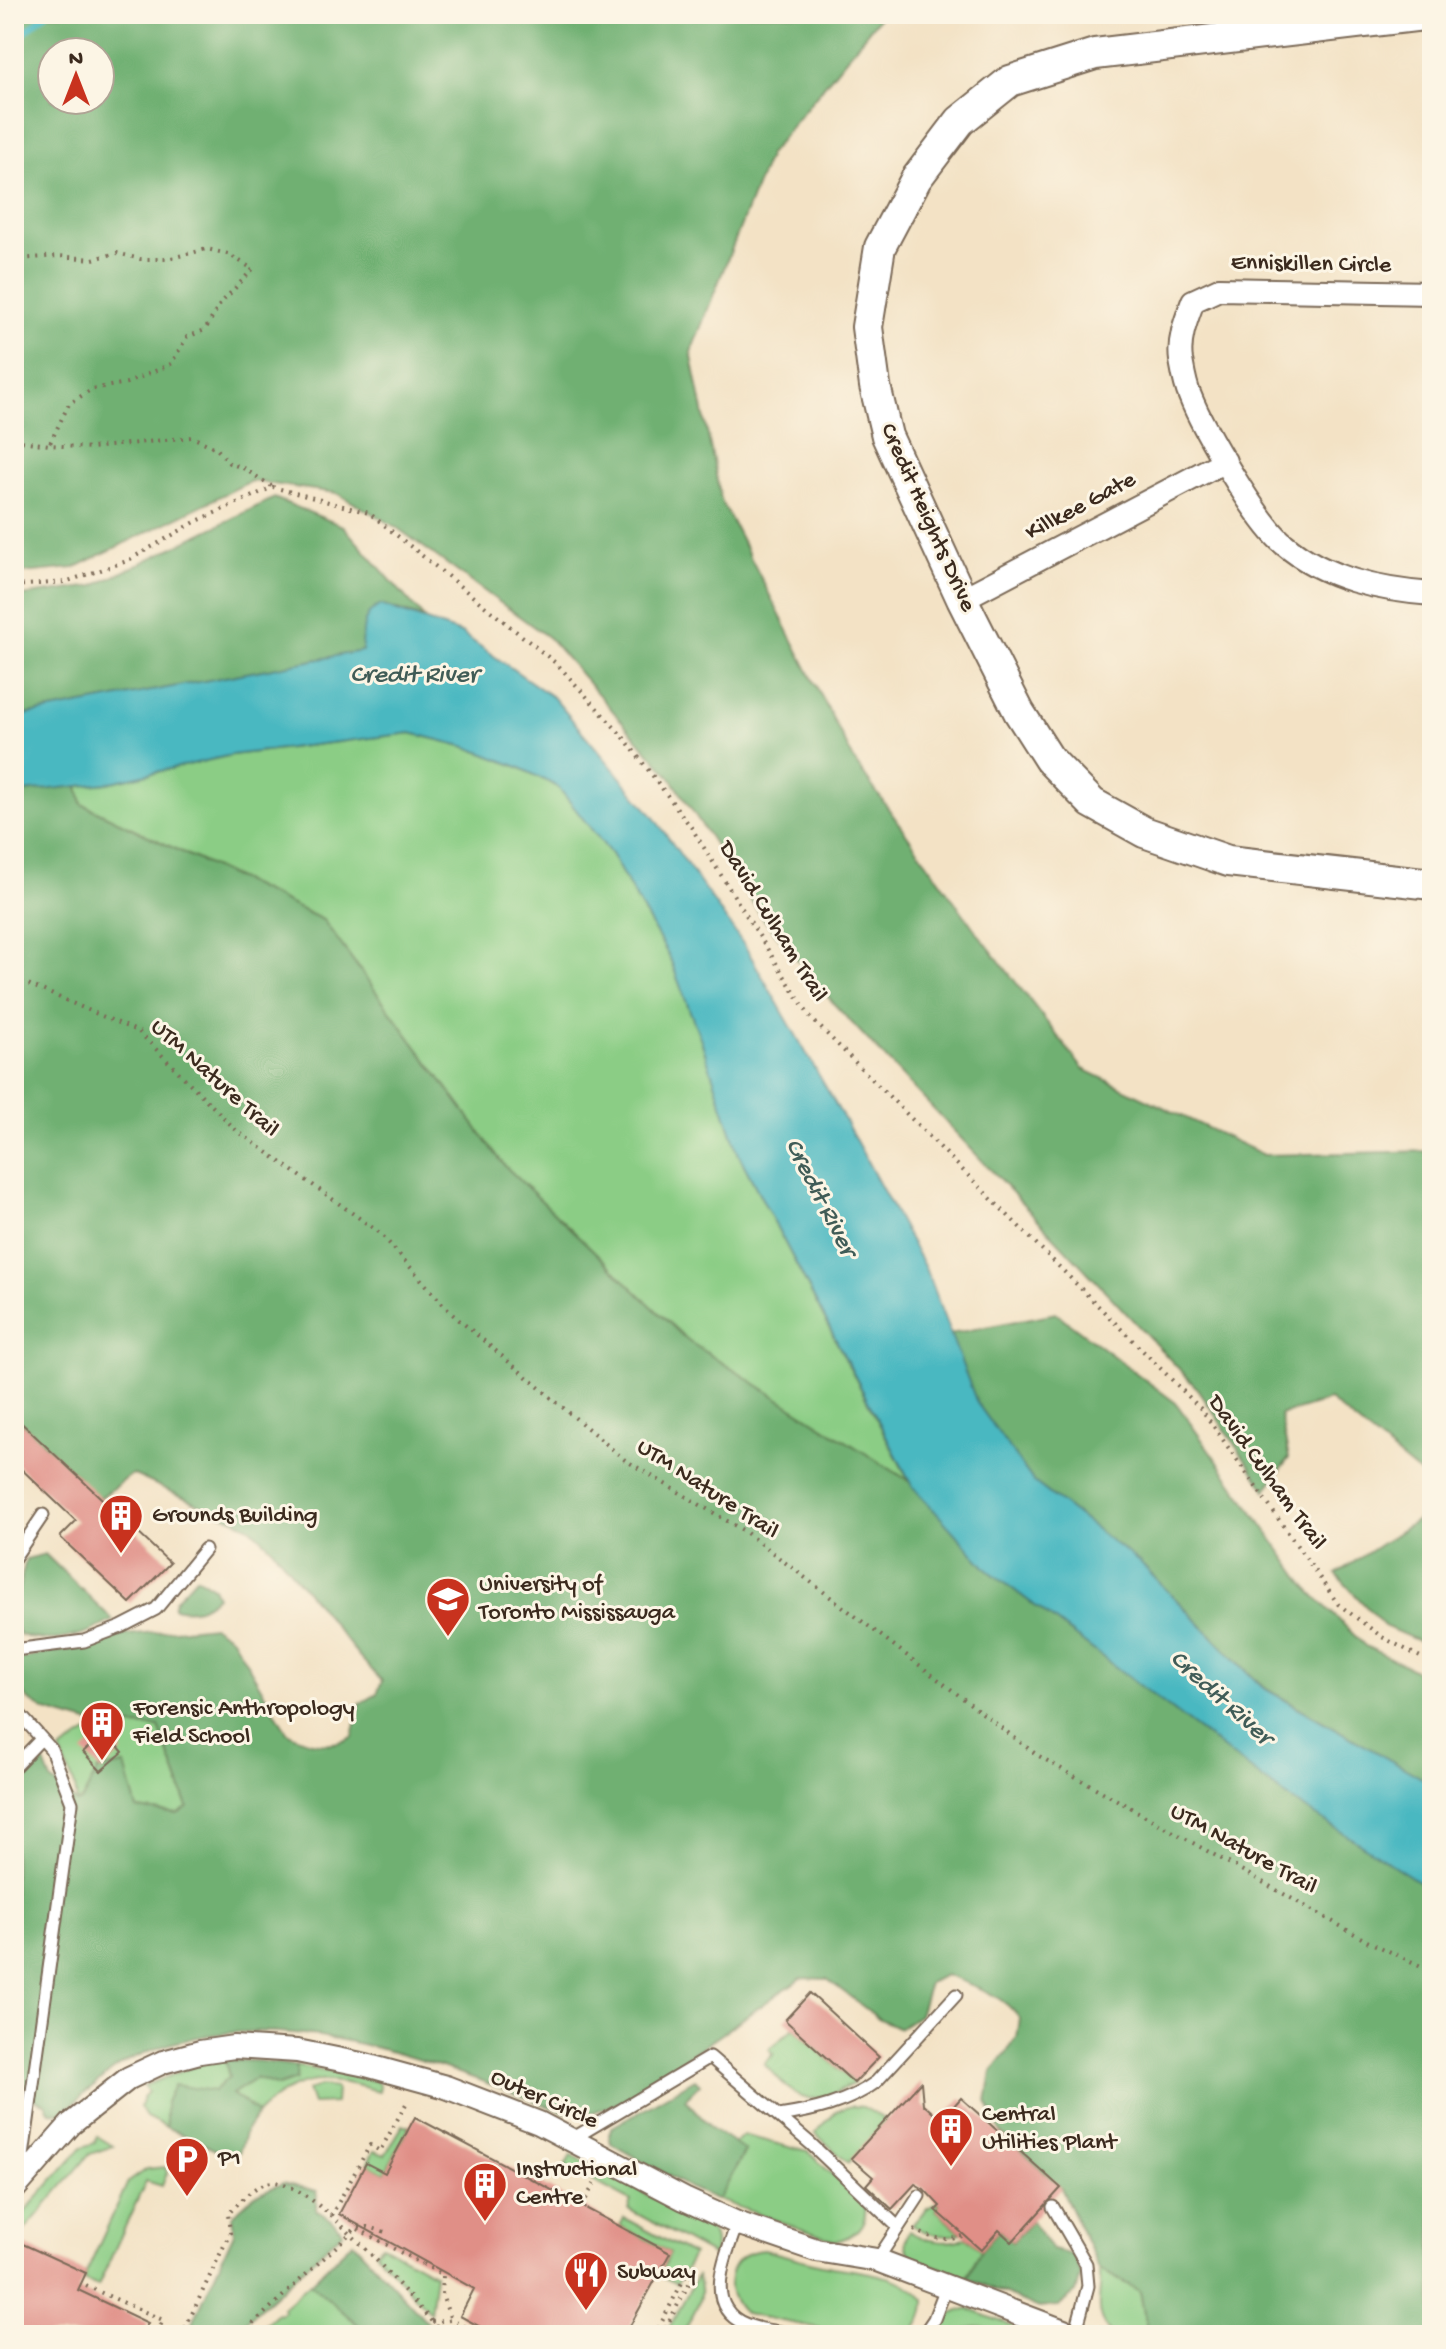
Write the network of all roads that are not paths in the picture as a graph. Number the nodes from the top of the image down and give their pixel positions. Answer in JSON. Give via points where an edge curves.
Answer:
{"nodes":[{"id":1,"x":1432,"y":14,"type":"edge"},
{"id":2,"x":1432,"y":293,"type":"edge"},
{"id":3,"x":1225,"y":461,"type":"junction"},
{"id":4,"x":1432,"y":594,"type":"edge"},
{"id":5,"x":962,"y":599,"type":"junction"},
{"id":6,"x":1432,"y":884,"type":"edge"},
{"id":7,"x":43,"y":1515,"type":"dead end"},
{"id":8,"x":205,"y":1549,"type":"dead end"},
{"id":9,"x":14,"y":1558,"type":"edge"},
{"id":10,"x":14,"y":1650,"type":"edge"},
{"id":11,"x":14,"y":1708,"type":"edge"},
{"id":12,"x":41,"y":1739,"type":"junction"},
{"id":13,"x":14,"y":1767,"type":"edge"},
{"id":14,"x":956,"y":1995,"type":"dead end"},
{"id":15,"x":779,"y":2116,"type":"junction"},
{"id":16,"x":572,"y":2139,"type":"junction"},
{"id":17,"x":16,"y":2186,"type":"edge"},
{"id":18,"x":919,"y":2196,"type":"dead end"},
{"id":19,"x":1053,"y":2207,"type":"dead end"},
{"id":20,"x":737,"y":2223,"type":"junction"},
{"id":21,"x":900,"y":2225,"type":"junction"},
{"id":22,"x":877,"y":2260,"type":"junction"},
{"id":23,"x":947,"y":2285,"type":"junction"},
{"id":24,"x":801,"y":2335,"type":"edge"},
{"id":25,"x":923,"y":2335,"type":"edge"},
{"id":26,"x":1075,"y":2335,"type":"edge"}],
"edges":[{"from":1,"to":5,"type":"street","name":"Credit Heights Drive","via":[[1095,54],[1010,81],[960,121],[916,179],[880,247],[867,327],[887,436]]},
{"from":2,"to":3,"type":"street","name":"Enniskillen Circle","via":[[1219,289],[1193,301],[1180,357],[1189,395]]},
{"from":3,"to":4,"type":"street","name":"Enniskillen Circle","via":[[1268,527],[1294,551],[1354,581]]},
{"from":3,"to":5,"type":"street","name":"Killkee Gate"},
{"from":5,"to":6,"type":"street","name":"Credit Heights Drive","via":[[1019,712],[1049,759],[1092,803],[1144,832],[1228,861]]},
{"from":7,"to":9,"type":"lane"},
{"from":8,"to":10,"type":"lane","via":[[156,1609],[84,1641]]},
{"from":11,"to":12,"type":"lane"},
{"from":12,"to":13,"type":"lane"},
{"from":12,"to":17,"type":"lane","via":[[51,1749],[72,1803]]},
{"from":14,"to":15,"type":"lane","via":[[863,2092],[815,2110]]},
{"from":15,"to":16,"type":"lane","via":[[710,2057]]},
{"from":15,"to":21,"type":"lane"},
{"from":16,"to":17,"type":"street","name":"Outer Circle","via":[[510,2111],[404,2075],[297,2051],[234,2047],[163,2062],[129,2078],[71,2124]]},
{"from":16,"to":20,"type":"street","name":"Outer Circle"},
{"from":18,"to":21,"type":"lane"},
{"from":19,"to":26,"type":"lane","via":[[1086,2264],[1088,2286]]},
{"from":20,"to":22,"type":"street","name":"Outer Circle","via":[[816,2250]]},
{"from":20,"to":24,"type":"lane","via":[[719,2281],[721,2302],[747,2325]]},
{"from":21,"to":22,"type":"lane"},
{"from":22,"to":23,"type":"street","name":"Outer Circle"},
{"from":23,"to":25,"type":"lane"},
{"from":23,"to":26,"type":"street","name":"Outer Circle"}]}
